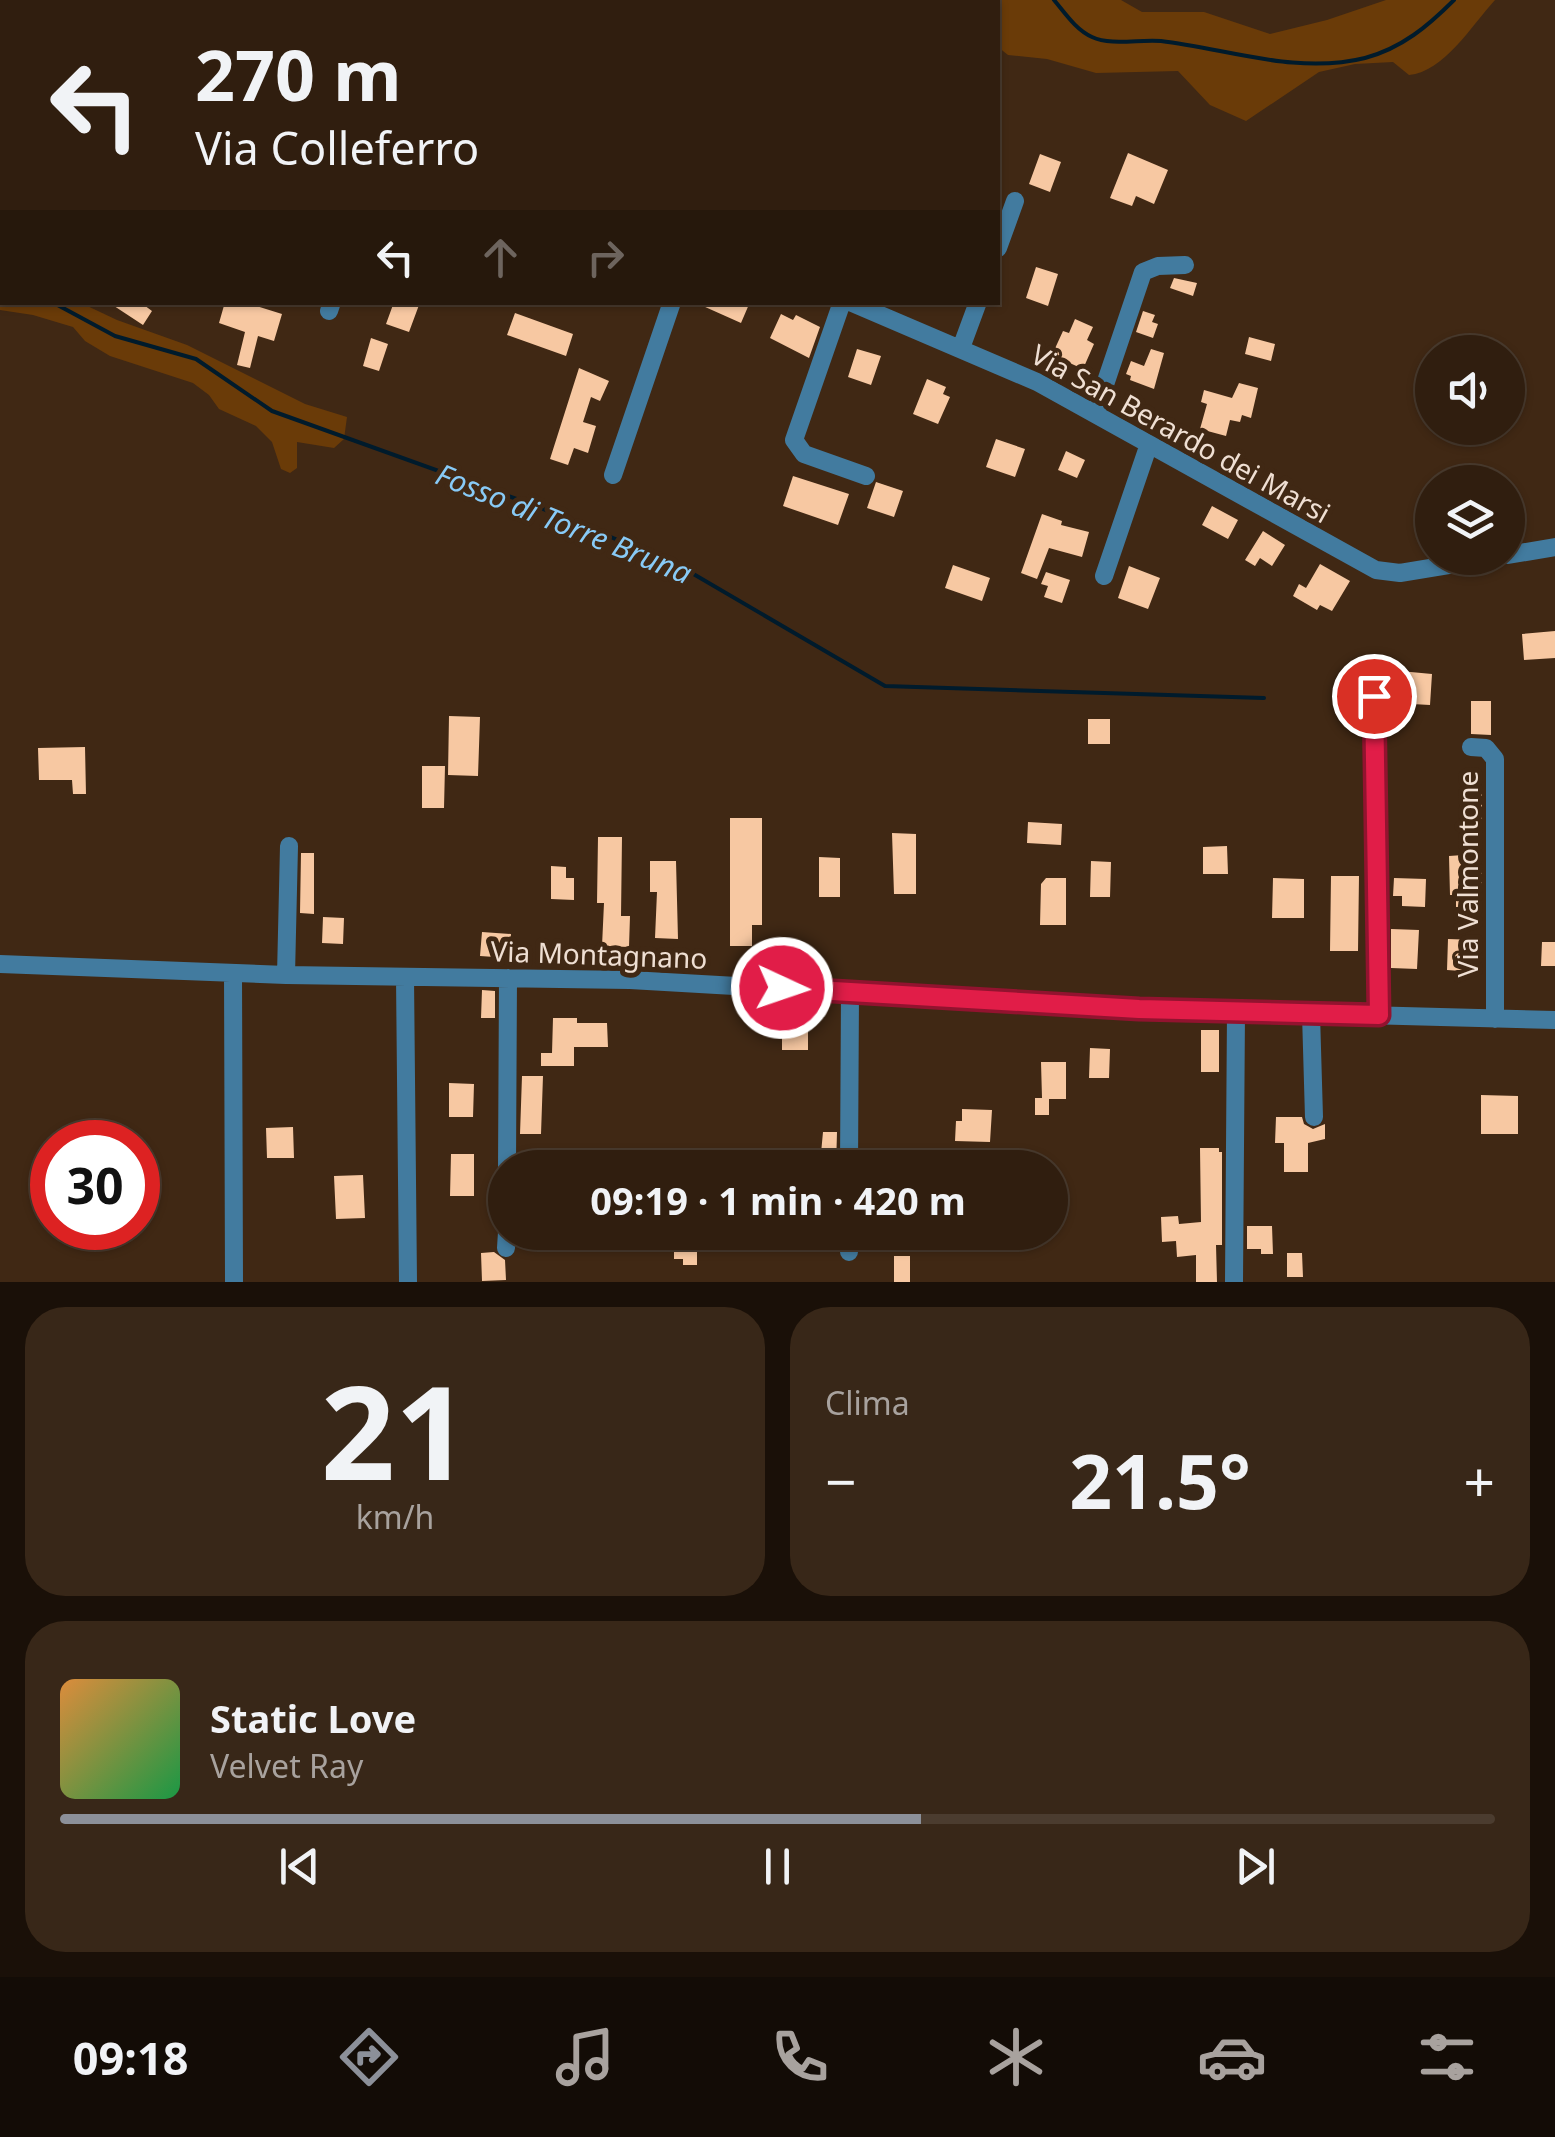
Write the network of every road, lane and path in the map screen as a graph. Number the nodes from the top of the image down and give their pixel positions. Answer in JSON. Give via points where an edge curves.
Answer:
{"nodes":[{"id":1,"x":1014,"y":201,"type":"dead end"},
{"id":2,"x":1000,"y":242,"type":"edge"},
{"id":3,"x":1185,"y":265,"type":"dead end"},
{"id":4,"x":671,"y":305,"type":"edge"},
{"id":5,"x":845,"y":305,"type":"edge"},
{"id":6,"x":854,"y":305,"type":"edge"},
{"id":7,"x":977,"y":305,"type":"edge"},
{"id":8,"x":962,"y":348,"type":"junction"},
{"id":9,"x":1095,"y":414,"type":"junction"},
{"id":10,"x":1149,"y":444,"type":"junction"},
{"id":11,"x":613,"y":475,"type":"dead end"},
{"id":12,"x":866,"y":476,"type":"dead end"},
{"id":13,"x":1555,"y":547,"type":"edge"},
{"id":14,"x":1525,"y":552,"type":"edge"},
{"id":15,"x":1415,"y":571,"type":"edge"},
{"id":16,"x":1104,"y":576,"type":"dead end"},
{"id":17,"x":1374,"y":696,"type":"dead end"},
{"id":18,"x":1471,"y":747,"type":"dead end"},
{"id":19,"x":289,"y":846,"type":"dead end"},
{"id":20,"x":0,"y":964,"type":"edge"},
{"id":21,"x":233,"y":973,"type":"junction"},
{"id":22,"x":286,"y":975,"type":"junction"},
{"id":23,"x":405,"y":977,"type":"junction"},
{"id":24,"x":508,"y":978,"type":"junction"},
{"id":25,"x":850,"y":992,"type":"junction"},
{"id":26,"x":1236,"y":1012,"type":"junction"},
{"id":27,"x":1311,"y":1014,"type":"junction"},
{"id":28,"x":1379,"y":1015,"type":"junction"},
{"id":29,"x":1495,"y":1018,"type":"junction"},
{"id":30,"x":1555,"y":1020,"type":"edge"},
{"id":31,"x":1314,"y":1117,"type":"dead end"},
{"id":32,"x":507,"y":1150,"type":"edge"},
{"id":33,"x":849,"y":1150,"type":"edge"},
{"id":34,"x":234,"y":1282,"type":"edge"},
{"id":35,"x":408,"y":1282,"type":"edge"},
{"id":36,"x":1234,"y":1282,"type":"edge"}],
"edges":[{"from":1,"to":2,"type":"street"},
{"from":3,"to":9,"type":"street","via":[[1143,272]]},
{"from":4,"to":11,"type":"street"},
{"from":5,"to":12,"type":"street","via":[[794,440],[804,454]]},
{"from":6,"to":8,"type":"street","name":"Via San Berardo dei Marsi"},
{"from":7,"to":8,"type":"street"},
{"from":8,"to":9,"type":"street","name":"Via San Berardo dei Marsi"},
{"from":9,"to":10,"type":"street","name":"Via San Berardo dei Marsi"},
{"from":10,"to":15,"type":"street","name":"Via San Berardo dei Marsi","via":[[1376,570]]},
{"from":10,"to":16,"type":"street"},
{"from":13,"to":14,"type":"street"},
{"from":17,"to":28,"type":"street"},
{"from":18,"to":29,"type":"street","name":"Via Valmontone","via":[[1486,748],[1495,758]]},
{"from":19,"to":22,"type":"street"},
{"from":20,"to":21,"type":"street","name":"Via Montagnano"},
{"from":21,"to":22,"type":"street","name":"Via Montagnano"},
{"from":21,"to":34,"type":"street"},
{"from":22,"to":23,"type":"street","name":"Via Montagnano"},
{"from":23,"to":24,"type":"street","name":"Via Montagnano"},
{"from":23,"to":35,"type":"street"},
{"from":24,"to":25,"type":"street","name":"Via Montagnano"},
{"from":24,"to":32,"type":"street"},
{"from":25,"to":26,"type":"street","name":"Via Montagnano"},
{"from":25,"to":33,"type":"street"},
{"from":26,"to":27,"type":"street","name":"Via Montagnano"},
{"from":26,"to":36,"type":"street"},
{"from":27,"to":28,"type":"street","name":"Via Montagnano"},
{"from":27,"to":31,"type":"street"},
{"from":28,"to":29,"type":"street","name":"Via Montagnano"},
{"from":29,"to":30,"type":"street","name":"Via Montagnano"}]}
